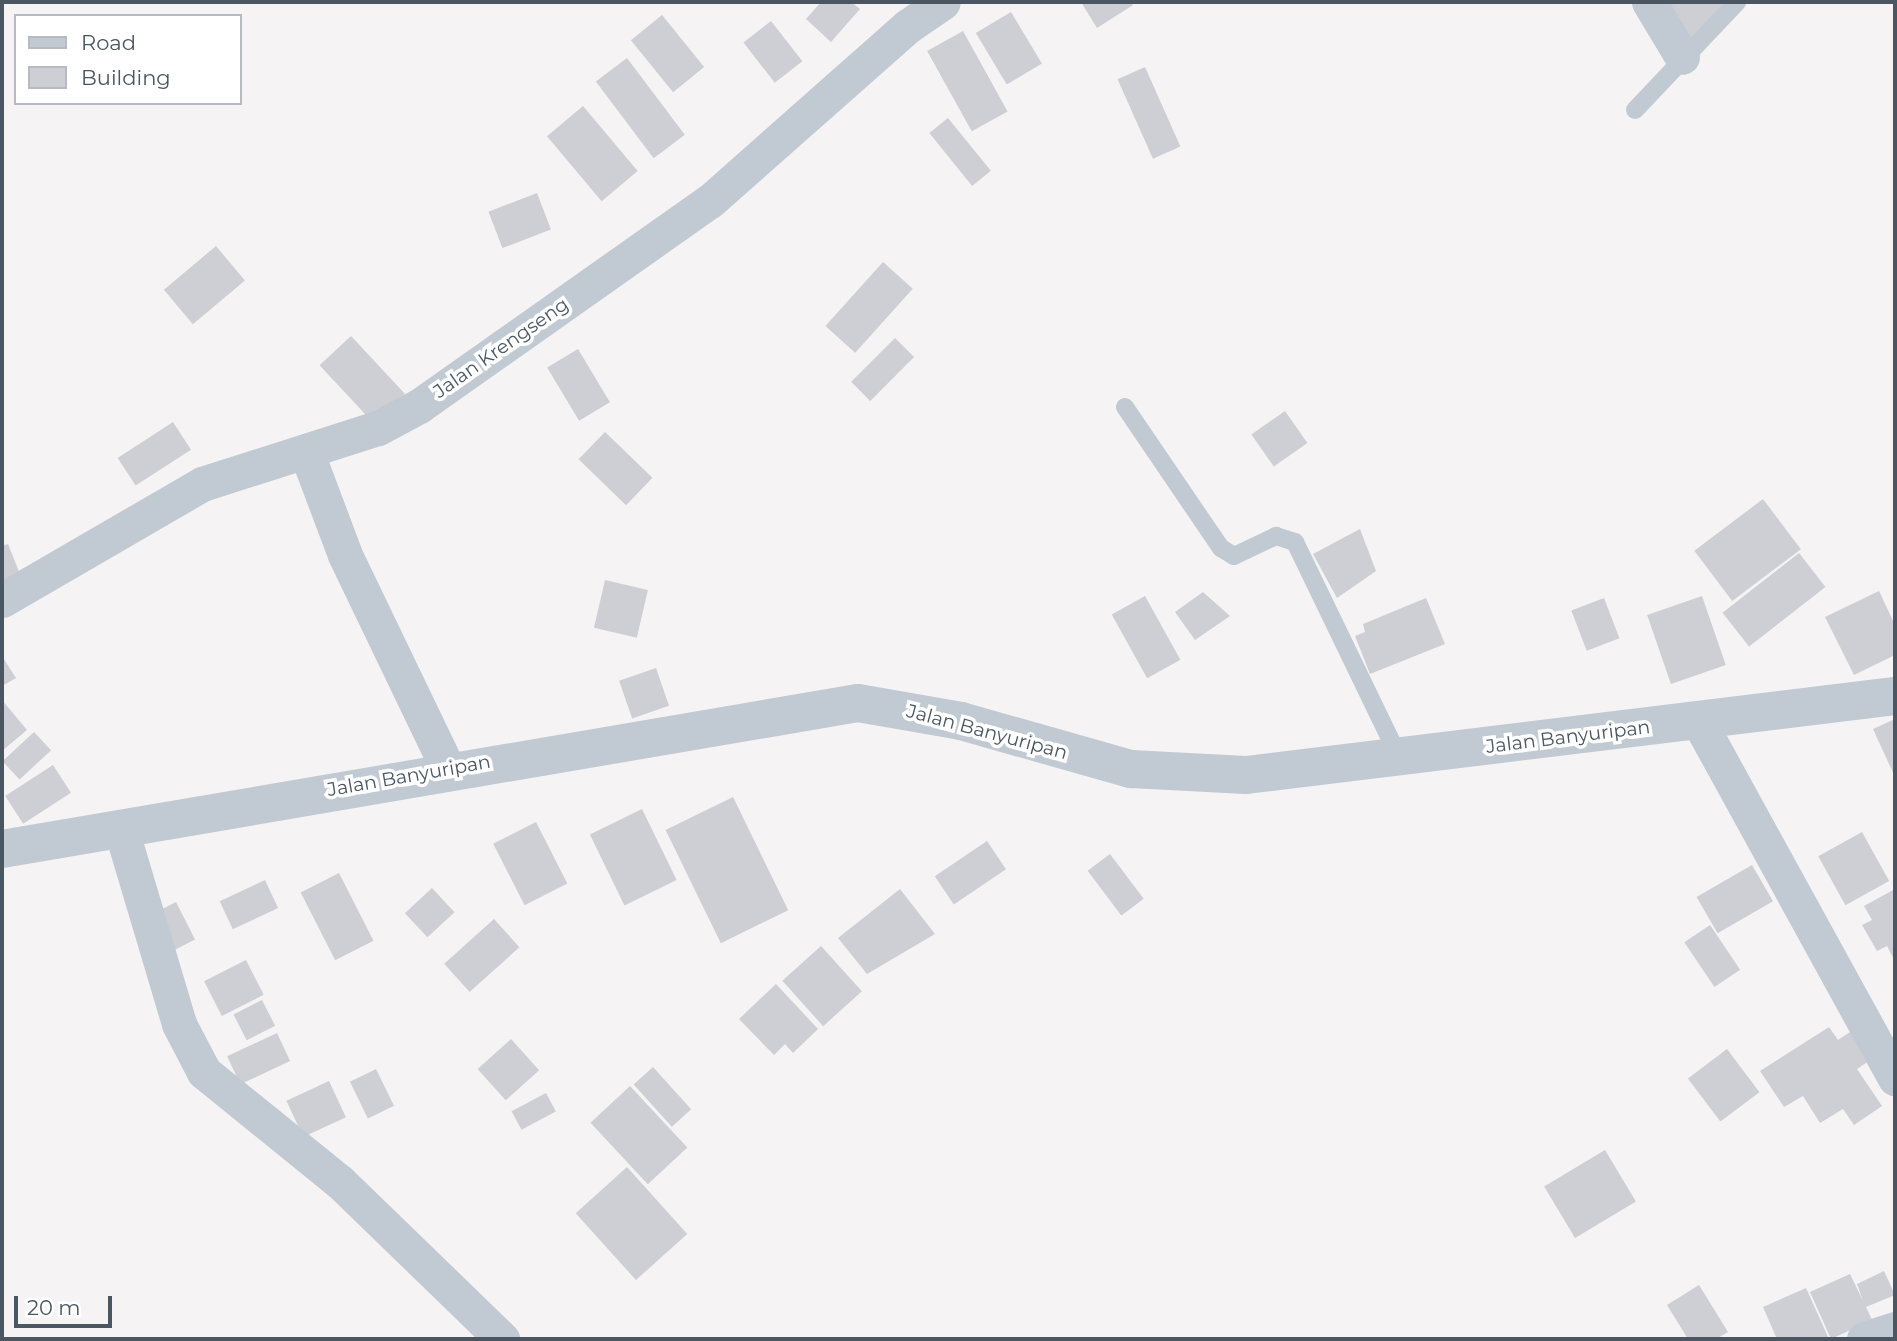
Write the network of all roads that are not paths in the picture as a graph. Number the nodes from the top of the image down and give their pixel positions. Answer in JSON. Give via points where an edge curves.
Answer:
{"nodes":[{"id":1,"x":943,"y":2,"type":"edge"},
{"id":2,"x":1649,"y":2,"type":"edge"},
{"id":3,"x":1737,"y":2,"type":"edge"},
{"id":4,"x":1682,"y":57,"type":"junction"},
{"id":5,"x":1635,"y":110,"type":"dead end"},
{"id":6,"x":1125,"y":407,"type":"dead end"},
{"id":7,"x":306,"y":451,"type":"junction"},
{"id":8,"x":2,"y":600,"type":"edge"},
{"id":9,"x":1895,"y":696,"type":"edge"},
{"id":10,"x":1698,"y":720,"type":"junction"},
{"id":11,"x":1400,"y":759,"type":"junction"},
{"id":12,"x":448,"y":769,"type":"junction"},
{"id":13,"x":121,"y":829,"type":"junction"},
{"id":14,"x":4,"y":845,"type":"edge"},
{"id":15,"x":1895,"y":1078,"type":"edge"},
{"id":16,"x":1895,"y":1329,"type":"edge"},
{"id":17,"x":502,"y":1339,"type":"edge"},
{"id":18,"x":1864,"y":1339,"type":"edge"}],
"edges":[{"from":1,"to":7,"type":"street","name":"Jalan Krengseng","via":[[676,225],[419,407],[378,428]]},
{"from":2,"to":4,"type":"street"},
{"from":3,"to":4,"type":"lane"},
{"from":4,"to":5,"type":"lane"},
{"from":6,"to":11,"type":"lane","via":[[1221,548],[1234,556],[1276,536],[1295,542]]},
{"from":7,"to":8,"type":"street","name":"Jalan Krengseng","via":[[202,484]]},
{"from":7,"to":12,"type":"street","via":[[345,555]]},
{"from":9,"to":10,"type":"street","name":"Jalan Banyuripan"},
{"from":10,"to":11,"type":"street","name":"Jalan Banyuripan"},
{"from":10,"to":15,"type":"street"},
{"from":11,"to":12,"type":"street","name":"Jalan Banyuripan","via":[[1246,775],[1131,769],[949,718],[858,703]]},
{"from":12,"to":13,"type":"street","name":"Jalan Banyuripan"},
{"from":13,"to":14,"type":"street","name":"Jalan Banyuripan"},
{"from":13,"to":17,"type":"street","via":[[179,1024],[204,1072],[340,1182]]},
{"from":16,"to":18,"type":"street"}]}
